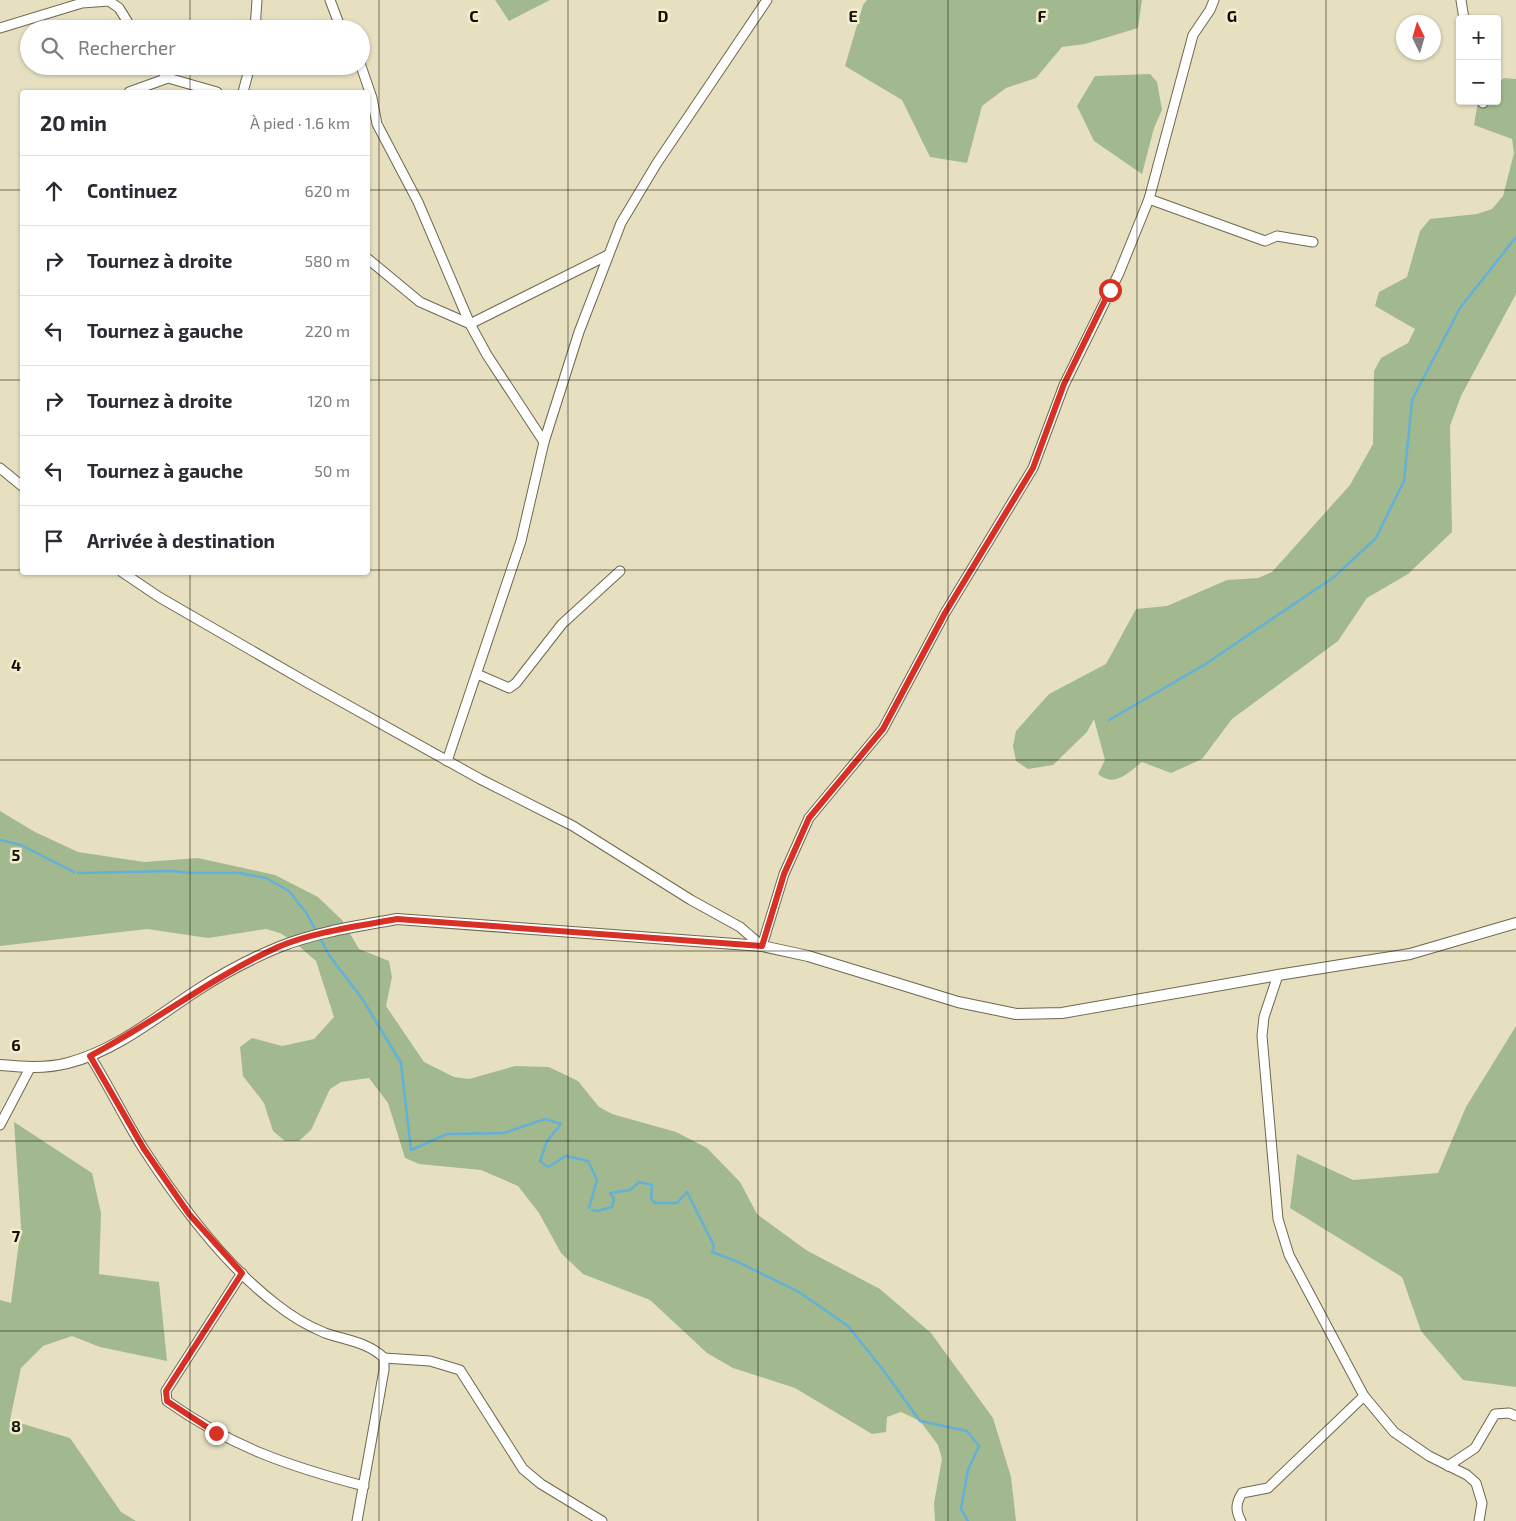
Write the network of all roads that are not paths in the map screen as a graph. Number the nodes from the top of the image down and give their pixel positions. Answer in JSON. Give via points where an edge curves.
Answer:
{"nodes":[{"id":1,"x":257,"y":0,"type":"edge"},
{"id":2,"x":330,"y":0,"type":"edge"},
{"id":3,"x":767,"y":0,"type":"edge"},
{"id":4,"x":1214,"y":0,"type":"edge"},
{"id":5,"x":1461,"y":0,"type":"edge"},
{"id":6,"x":1463,"y":15,"type":"edge"},
{"id":7,"x":26,"y":20,"type":"edge"},
{"id":8,"x":126,"y":20,"type":"edge"},
{"id":9,"x":256,"y":20,"type":"edge"},
{"id":10,"x":338,"y":20,"type":"edge"},
{"id":11,"x":20,"y":22,"type":"edge"},
{"id":12,"x":0,"y":28,"type":"edge"},
{"id":13,"x":166,"y":75,"type":"edge"},
{"id":14,"x":248,"y":75,"type":"edge"},
{"id":15,"x":364,"y":75,"type":"edge"},
{"id":16,"x":168,"y":78,"type":"junction"},
{"id":17,"x":135,"y":90,"type":"edge"},
{"id":18,"x":210,"y":90,"type":"edge"},
{"id":19,"x":244,"y":90,"type":"edge"},
{"id":20,"x":369,"y":90,"type":"edge"},
{"id":21,"x":370,"y":93,"type":"edge"},
{"id":22,"x":1149,"y":199,"type":"junction"},
{"id":23,"x":1313,"y":242,"type":"dead end"},
{"id":24,"x":608,"y":255,"type":"junction"},
{"id":25,"x":370,"y":261,"type":"edge"},
{"id":26,"x":470,"y":324,"type":"junction"},
{"id":27,"x":544,"y":442,"type":"junction"},
{"id":28,"x":0,"y":468,"type":"edge"},
{"id":29,"x":20,"y":484,"type":"edge"},
{"id":30,"x":620,"y":571,"type":"dead end"},
{"id":31,"x":127,"y":575,"type":"edge"},
{"id":32,"x":477,"y":674,"type":"junction"},
{"id":33,"x":447,"y":761,"type":"junction"},
{"id":34,"x":1516,"y":923,"type":"edge"},
{"id":35,"x":762,"y":946,"type":"junction"},
{"id":36,"x":1278,"y":974,"type":"junction"},
{"id":37,"x":90,"y":1056,"type":"junction"},
{"id":38,"x":0,"y":1065,"type":"edge"},
{"id":39,"x":30,"y":1068,"type":"junction"},
{"id":40,"x":0,"y":1125,"type":"edge"},
{"id":41,"x":242,"y":1273,"type":"junction"},
{"id":42,"x":384,"y":1358,"type":"junction"},
{"id":43,"x":1364,"y":1396,"type":"junction"},
{"id":44,"x":1516,"y":1416,"type":"edge"},
{"id":45,"x":1448,"y":1466,"type":"junction"},
{"id":46,"x":364,"y":1486,"type":"junction"},
{"id":47,"x":357,"y":1521,"type":"edge"},
{"id":48,"x":602,"y":1521,"type":"edge"},
{"id":49,"x":1241,"y":1521,"type":"edge"},
{"id":50,"x":1479,"y":1521,"type":"edge"}],
"edges":[{"from":1,"to":9,"type":"street"},
{"from":2,"to":10,"type":"street"},
{"from":3,"to":24,"type":"street","via":[[657,163],[621,223]]},
{"from":4,"to":22,"type":"street","via":[[1193,36]]},
{"from":5,"to":6,"type":"street"},
{"from":7,"to":8,"type":"street","via":[[82,3],[109,0]]},
{"from":11,"to":12,"type":"street"},
{"from":13,"to":16,"type":"street"},
{"from":14,"to":19,"type":"street"},
{"from":15,"to":20,"type":"street"},
{"from":16,"to":17,"type":"street"},
{"from":16,"to":18,"type":"street"},
{"from":21,"to":26,"type":"street","via":[[377,124],[418,202]]},
{"from":22,"to":23,"type":"street","via":[[1265,241],[1277,236]]},
{"from":22,"to":35,"type":"street","via":[[1119,274],[1064,384],[1033,468],[945,613],[883,729],[809,818],[784,874]]},
{"from":24,"to":26,"type":"street"},
{"from":24,"to":27,"type":"street","via":[[579,332]]},
{"from":25,"to":26,"type":"street","via":[[420,302]]},
{"from":26,"to":27,"type":"street"},
{"from":27,"to":32,"type":"street","via":[[521,541]]},
{"from":28,"to":29,"type":"street"},
{"from":30,"to":32,"type":"street","via":[[562,624],[516,684],[509,688]]},
{"from":31,"to":33,"type":"street","via":[[244,647]]},
{"from":32,"to":33,"type":"street"},
{"from":33,"to":35,"type":"street","via":[[573,826],[740,927]]},
{"from":34,"to":36,"type":"street","via":[[1410,954]]},
{"from":35,"to":36,"type":"street","via":[[808,956],[958,1002],[1016,1014],[1062,1013]]},
{"from":35,"to":37,"type":"street","via":[[397,919],[280,946],[228,972],[130,1035]]},
{"from":36,"to":43,"type":"street","via":[[1264,1017],[1262,1036],[1278,1219],[1289,1255]]},
{"from":37,"to":39,"type":"street","via":[[66,1064]]},
{"from":37,"to":41,"type":"street","via":[[144,1149],[189,1214]]},
{"from":38,"to":39,"type":"street"},
{"from":39,"to":40,"type":"street"},
{"from":41,"to":42,"type":"street","via":[[295,1318],[325,1333],[376,1350]]},
{"from":41,"to":46,"type":"street","via":[[166,1391],[167,1401],[202,1426],[244,1447],[300,1469]]},
{"from":42,"to":46,"type":"street"},
{"from":42,"to":48,"type":"street","via":[[430,1361],[460,1370],[524,1469],[541,1484]]},
{"from":43,"to":45,"type":"street","via":[[1394,1432]]},
{"from":43,"to":49,"type":"street","via":[[1268,1488],[1242,1493],[1236,1503]]},
{"from":44,"to":45,"type":"street","via":[[1509,1412],[1496,1414],[1475,1448]]},
{"from":45,"to":50,"type":"street","via":[[1476,1483],[1482,1503]]},
{"from":46,"to":47,"type":"street"}]}
